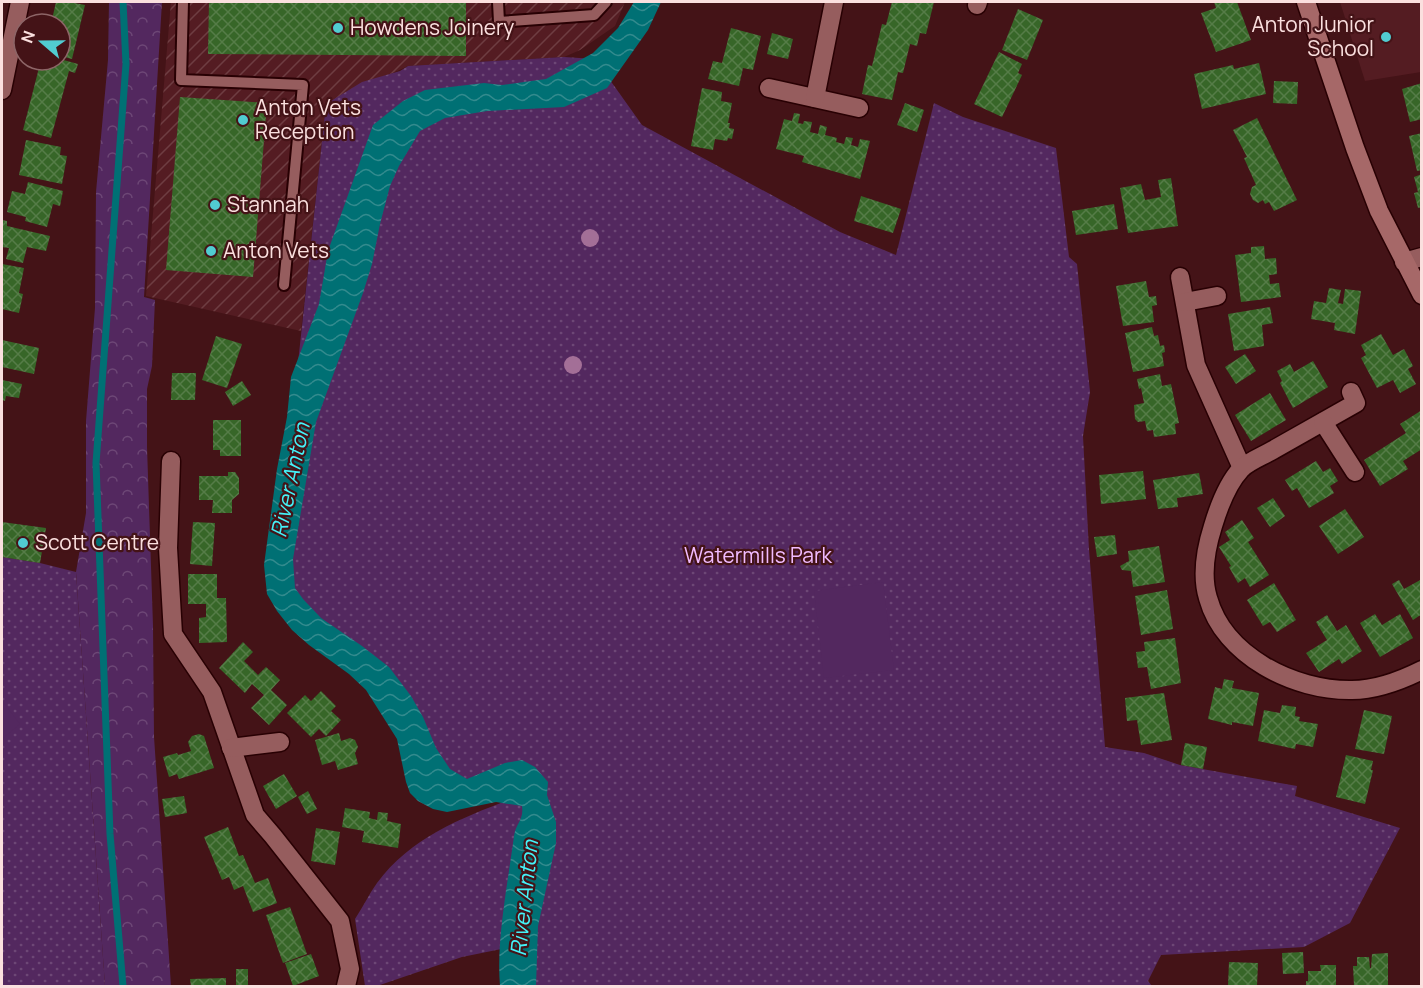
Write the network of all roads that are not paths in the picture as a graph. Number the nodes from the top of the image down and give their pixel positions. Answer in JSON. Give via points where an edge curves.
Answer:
{"nodes":[{"id":1,"x":20,"y":2,"type":"edge"},
{"id":2,"x":183,"y":2,"type":"edge"},
{"id":3,"x":498,"y":2,"type":"edge"},
{"id":4,"x":606,"y":2,"type":"edge"},
{"id":5,"x":834,"y":2,"type":"edge"},
{"id":6,"x":1306,"y":2,"type":"edge"},
{"id":7,"x":769,"y":88,"type":"dead end"},
{"id":8,"x":2,"y":90,"type":"edge"},
{"id":9,"x":815,"y":98,"type":"junction"},
{"id":10,"x":859,"y":108,"type":"dead end"},
{"id":11,"x":1413,"y":260,"type":"edge"},
{"id":12,"x":1180,"y":277,"type":"dead end"},
{"id":13,"x":284,"y":285,"type":"dead end"},
{"id":14,"x":1422,"y":295,"type":"edge"},
{"id":15,"x":1217,"y":296,"type":"dead end"},
{"id":16,"x":1185,"y":302,"type":"junction"},
{"id":17,"x":1351,"y":392,"type":"dead end"},
{"id":18,"x":1323,"y":422,"type":"junction"},
{"id":19,"x":171,"y":461,"type":"dead end"},
{"id":20,"x":1242,"y":468,"type":"junction"},
{"id":21,"x":1356,"y":472,"type":"dead end"},
{"id":22,"x":1422,"y":670,"type":"edge"},
{"id":23,"x":280,"y":742,"type":"dead end"},
{"id":24,"x":231,"y":748,"type":"junction"},
{"id":25,"x":346,"y":987,"type":"edge"}],
"edges":[{"from":1,"to":8,"type":"street"},
{"from":2,"to":13,"type":"lane","via":[[181,80],[303,85]]},
{"from":3,"to":4,"type":"lane","via":[[499,22],[594,15]]},
{"from":5,"to":9,"type":"street"},
{"from":6,"to":11,"type":"street","via":[[1379,212]]},
{"from":7,"to":9,"type":"street"},
{"from":9,"to":10,"type":"street"},
{"from":11,"to":14,"type":"street"},
{"from":12,"to":16,"type":"street"},
{"from":15,"to":16,"type":"street"},
{"from":16,"to":20,"type":"street","via":[[1196,365]]},
{"from":17,"to":18,"type":"street","via":[[1356,403]]},
{"from":18,"to":20,"type":"street"},
{"from":18,"to":21,"type":"street"},
{"from":19,"to":24,"type":"street","via":[[168,548],[173,634],[212,692]]},
{"from":20,"to":22,"type":"street","via":[[1218,510],[1205,568],[1207,596],[1216,620],[1229,638],[1263,666],[1330,689],[1374,688]]},
{"from":23,"to":24,"type":"street"},
{"from":24,"to":25,"type":"street","via":[[255,815],[340,921],[350,969]]}]}
